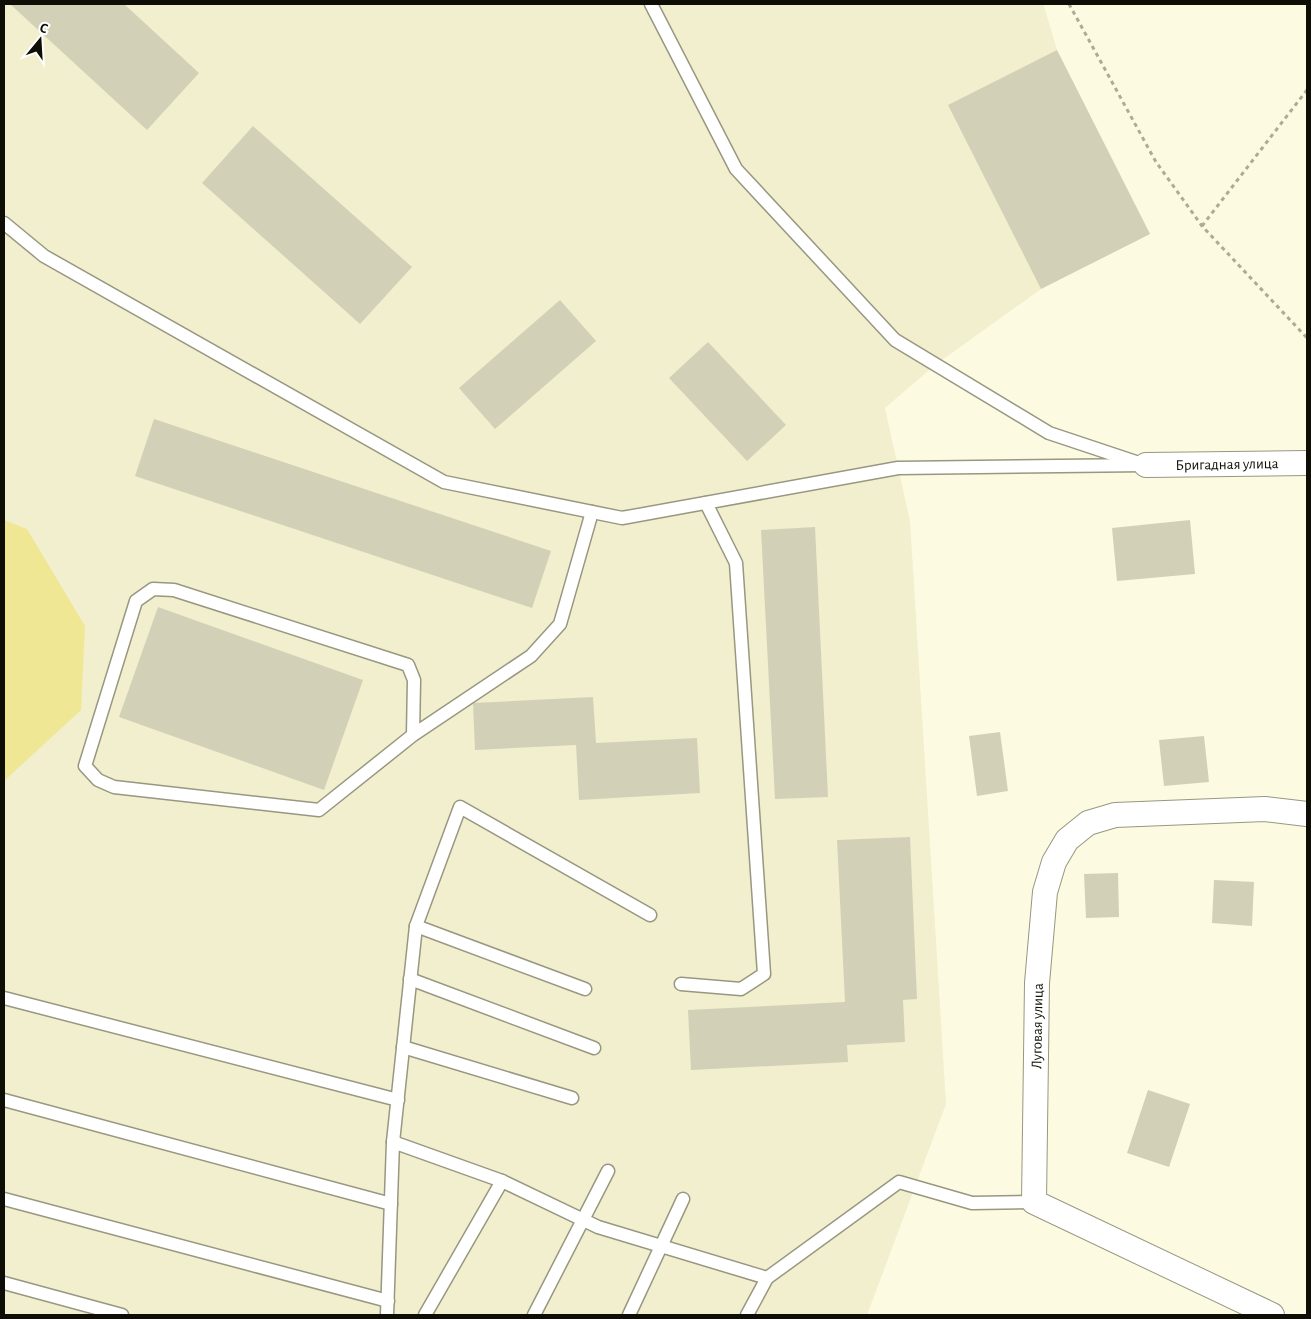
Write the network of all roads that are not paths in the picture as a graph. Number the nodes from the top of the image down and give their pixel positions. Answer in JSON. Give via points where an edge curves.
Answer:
{"nodes":[{"id":1,"x":650,"y":4,"type":"edge"},
{"id":2,"x":4,"y":223,"type":"edge"},
{"id":3,"x":1307,"y":463,"type":"edge"},
{"id":4,"x":1146,"y":465,"type":"junction"},
{"id":5,"x":706,"y":503,"type":"junction"},
{"id":6,"x":592,"y":512,"type":"junction"},
{"id":7,"x":413,"y":735,"type":"junction"},
{"id":8,"x":1307,"y":814,"type":"edge"},
{"id":9,"x":650,"y":915,"type":"dead end"},
{"id":10,"x":416,"y":926,"type":"junction"},
{"id":11,"x":410,"y":979,"type":"junction"},
{"id":12,"x":680,"y":984,"type":"dead end"},
{"id":13,"x":585,"y":989,"type":"dead end"},
{"id":14,"x":4,"y":998,"type":"edge"},
{"id":15,"x":403,"y":1047,"type":"junction"},
{"id":16,"x":594,"y":1048,"type":"dead end"},
{"id":17,"x":572,"y":1098,"type":"dead end"},
{"id":18,"x":4,"y":1100,"type":"edge"},
{"id":19,"x":398,"y":1100,"type":"junction"},
{"id":20,"x":393,"y":1142,"type":"junction"},
{"id":21,"x":608,"y":1172,"type":"dead end"},
{"id":22,"x":502,"y":1181,"type":"junction"},
{"id":23,"x":4,"y":1199,"type":"edge"},
{"id":24,"x":683,"y":1199,"type":"dead end"},
{"id":25,"x":1034,"y":1202,"type":"junction"},
{"id":26,"x":391,"y":1204,"type":"junction"},
{"id":27,"x":584,"y":1220,"type":"junction"},
{"id":28,"x":661,"y":1246,"type":"junction"},
{"id":29,"x":767,"y":1278,"type":"junction"},
{"id":30,"x":4,"y":1283,"type":"edge"},
{"id":31,"x":388,"y":1301,"type":"junction"},
{"id":32,"x":122,"y":1315,"type":"edge"},
{"id":33,"x":387,"y":1315,"type":"edge"},
{"id":34,"x":425,"y":1315,"type":"edge"},
{"id":35,"x":534,"y":1315,"type":"edge"},
{"id":36,"x":629,"y":1315,"type":"edge"},
{"id":37,"x":747,"y":1315,"type":"edge"},
{"id":38,"x":1272,"y":1315,"type":"edge"}],
"edges":[{"from":1,"to":4,"type":"lane","via":[[736,169],[895,340],[1049,433]]},
{"from":2,"to":6,"type":"lane","via":[[44,256],[444,482]]},
{"from":3,"to":4,"type":"street","name":"Бригадная улица"},
{"from":4,"to":5,"type":"lane","via":[[898,468]]},
{"from":5,"to":6,"type":"lane","via":[[622,518]]},
{"from":5,"to":12,"type":"lane","via":[[736,562],[764,974],[741,989]]},
{"from":6,"to":7,"type":"lane","via":[[560,624],[531,656]]},
{"from":7,"to":7,"type":"lane","via":[[319,810],[114,787],[98,780],[85,766],[136,600],[154,588],[174,590],[408,665],[414,680]]},
{"from":8,"to":25,"type":"street","name":"Луговая улица","via":[[1265,809],[1115,815],[1088,823],[1067,840],[1054,862],[1045,892],[1037,983]]},
{"from":9,"to":10,"type":"lane","via":[[460,807]]},
{"from":10,"to":11,"type":"lane"},
{"from":10,"to":13,"type":"lane"},
{"from":11,"to":15,"type":"lane"},
{"from":11,"to":16,"type":"lane"},
{"from":14,"to":19,"type":"lane"},
{"from":15,"to":17,"type":"lane"},
{"from":15,"to":19,"type":"lane"},
{"from":18,"to":26,"type":"lane"},
{"from":19,"to":20,"type":"lane"},
{"from":20,"to":22,"type":"lane"},
{"from":20,"to":26,"type":"lane"},
{"from":21,"to":27,"type":"lane"},
{"from":22,"to":27,"type":"lane"},
{"from":22,"to":34,"type":"lane"},
{"from":23,"to":31,"type":"lane"},
{"from":24,"to":28,"type":"lane"},
{"from":25,"to":29,"type":"lane","via":[[972,1203],[898,1182]]},
{"from":25,"to":38,"type":"street"},
{"from":26,"to":31,"type":"lane"},
{"from":27,"to":28,"type":"lane"},
{"from":27,"to":35,"type":"lane"},
{"from":28,"to":29,"type":"lane"},
{"from":28,"to":36,"type":"lane"},
{"from":29,"to":37,"type":"lane"},
{"from":30,"to":32,"type":"lane"},
{"from":31,"to":33,"type":"lane"}]}
